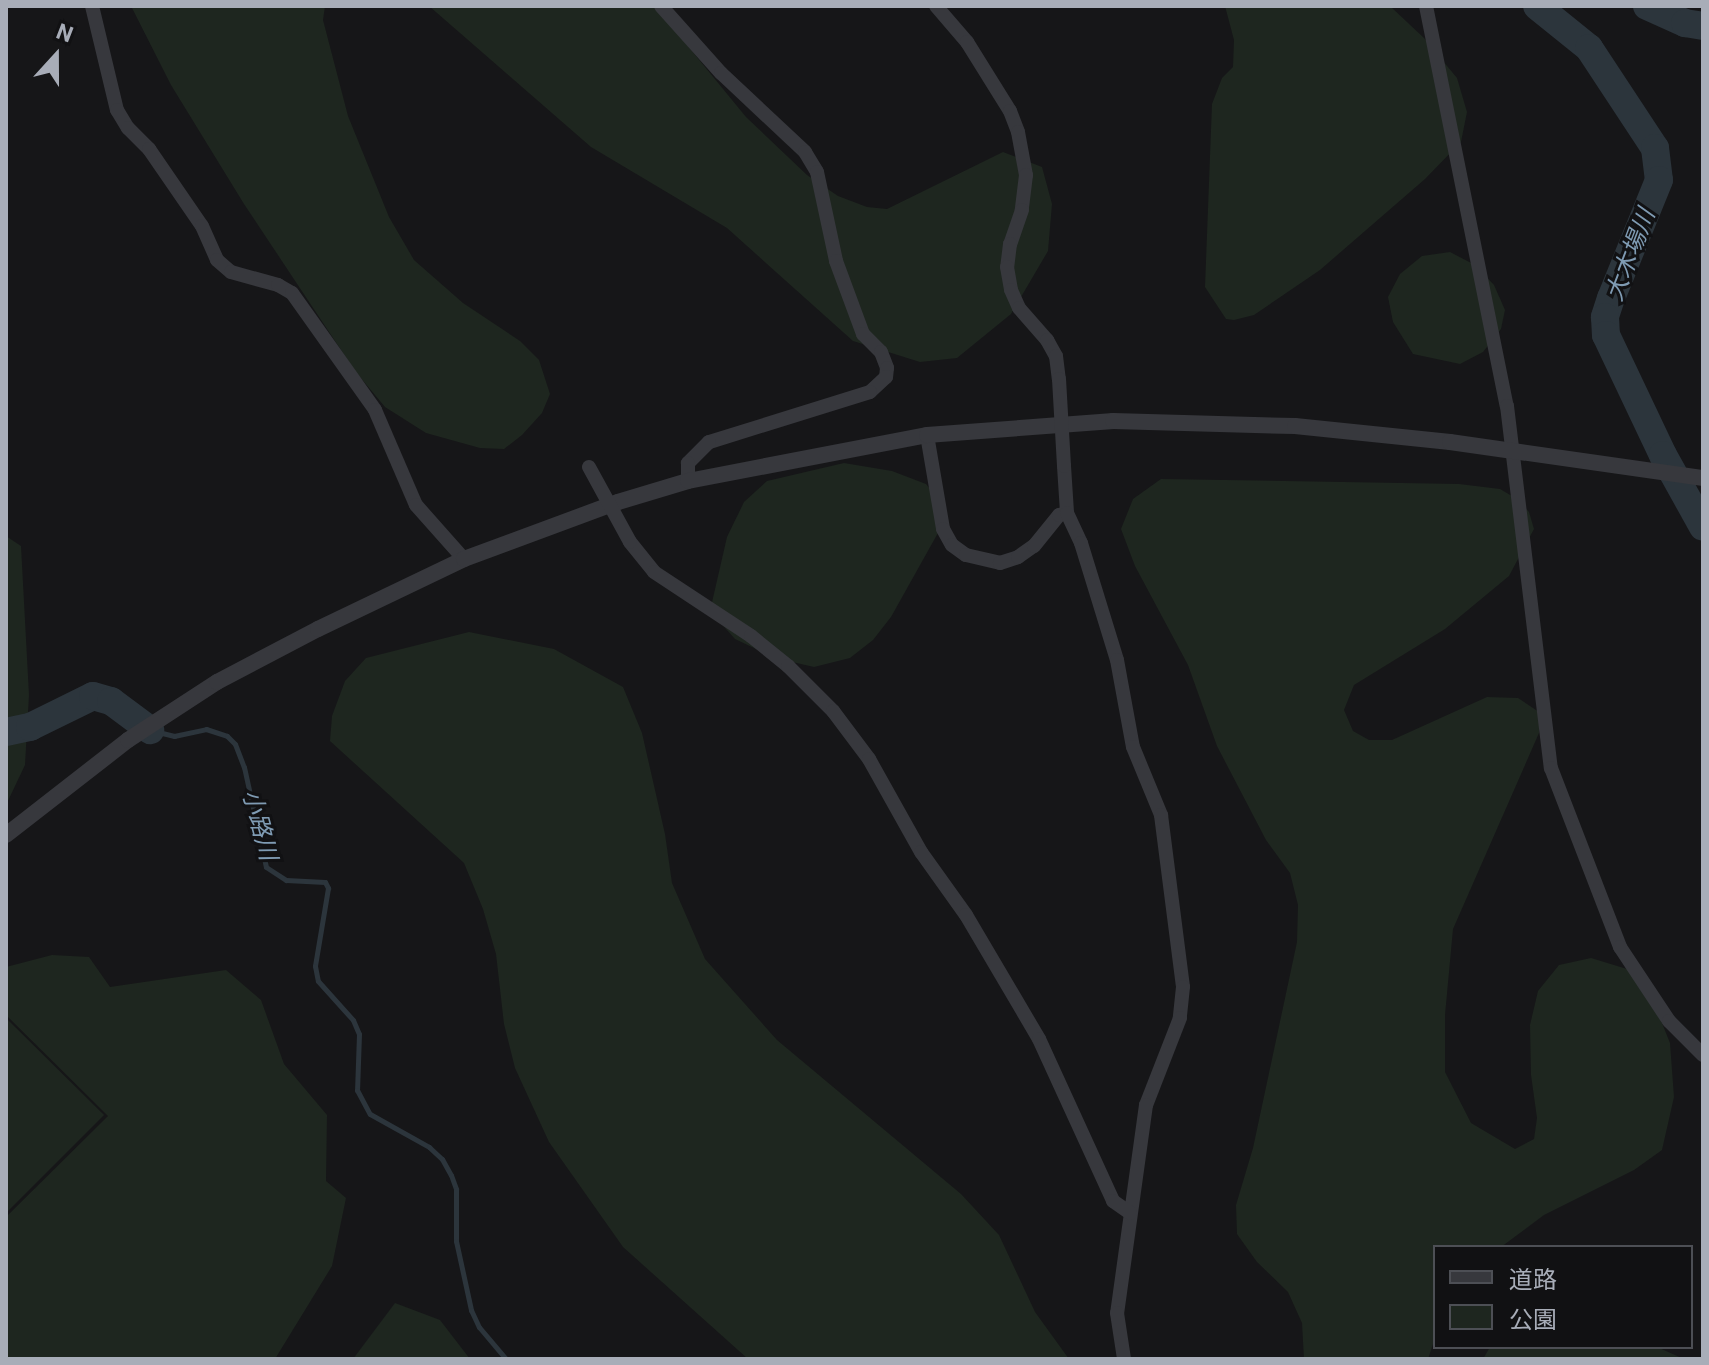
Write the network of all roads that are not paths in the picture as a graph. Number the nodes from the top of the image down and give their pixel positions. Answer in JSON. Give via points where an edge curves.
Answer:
{"nodes":[{"id":1,"x":92,"y":6,"type":"edge"},
{"id":2,"x":661,"y":6,"type":"edge"},
{"id":3,"x":936,"y":6,"type":"edge"},
{"id":4,"x":1426,"y":6,"type":"edge"},
{"id":5,"x":927,"y":435,"type":"junction"},
{"id":6,"x":589,"y":467,"type":"dead end"},
{"id":7,"x":1703,"y":478,"type":"edge"},
{"id":8,"x":688,"y":481,"type":"junction"},
{"id":9,"x":1067,"y":513,"type":"junction"},
{"id":10,"x":464,"y":559,"type":"junction"},
{"id":11,"x":6,"y":835,"type":"edge"},
{"id":12,"x":1703,"y":1055,"type":"edge"},
{"id":13,"x":1130,"y":1213,"type":"junction"},
{"id":14,"x":1124,"y":1359,"type":"edge"}],
"edges":[{"from":1,"to":10,"type":"street","via":[[117,110],[128,128],[149,149],[202,226],[217,260],[231,272],[292,293],[375,410],[416,505]]},
{"from":2,"to":8,"type":"street","via":[[721,73],[805,152],[817,172],[836,261],[863,334],[881,352],[887,368],[886,377],[870,392],[709,442],[688,463]]},
{"from":3,"to":9,"type":"street","bridge":true,"via":[[967,42],[1018,132],[1026,175],[1007,267],[1019,308],[1056,356]]},
{"from":4,"to":12,"type":"street","via":[[1507,406],[1551,768],[1620,947],[1669,1021]]},
{"from":5,"to":7,"type":"street","bridge":true,"via":[[1113,421],[1206,421],[1450,442]]},
{"from":5,"to":8,"type":"street"},
{"from":5,"to":9,"type":"street","via":[[943,529],[966,555],[1000,563],[1018,557]]},
{"from":6,"to":13,"type":"street","bridge":true,"via":[[630,542],[654,572],[788,666],[833,711],[869,759],[1039,1039],[1113,1201]]},
{"from":8,"to":10,"type":"street"},
{"from":9,"to":13,"type":"street","via":[[1117,660],[1133,747],[1161,815],[1183,987],[1180,1018],[1146,1105]]},
{"from":10,"to":11,"type":"street","via":[[217,682],[128,740]]},
{"from":13,"to":14,"type":"street","via":[[1117,1313]]}]}
